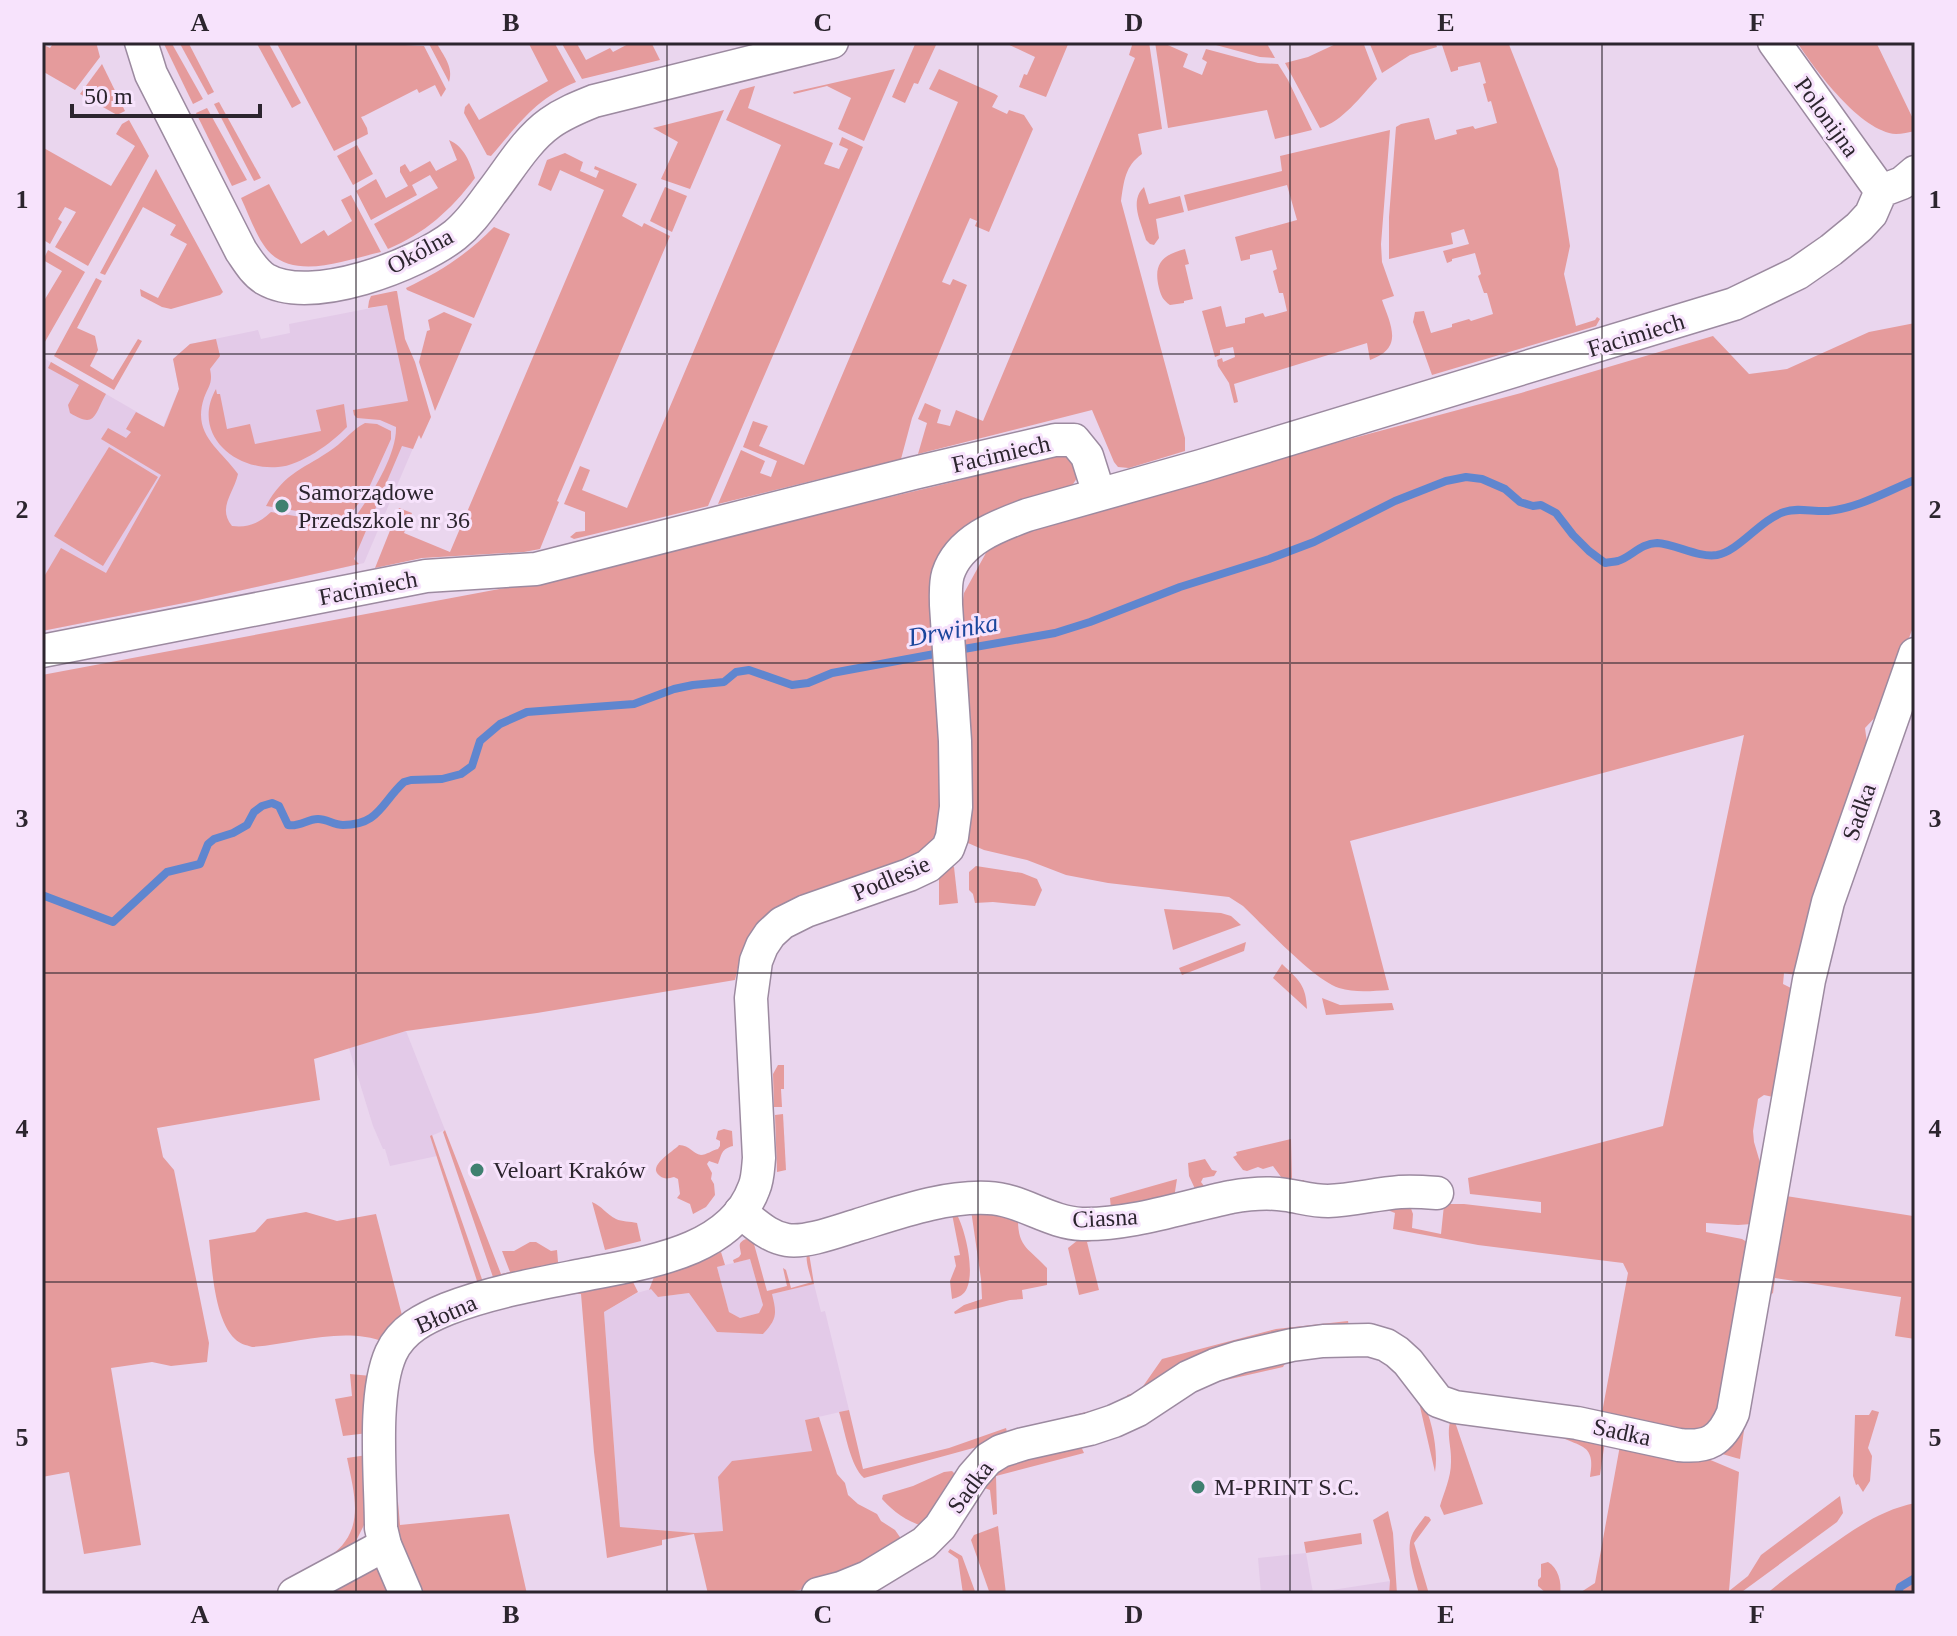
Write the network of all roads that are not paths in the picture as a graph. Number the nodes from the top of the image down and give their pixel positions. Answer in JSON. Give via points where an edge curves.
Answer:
{"nodes":[{"id":1,"x":141,"y":42,"type":"edge"},
{"id":2,"x":832,"y":42,"type":"edge"},
{"id":3,"x":1774,"y":42,"type":"edge"},
{"id":4,"x":1915,"y":172,"type":"edge"},
{"id":5,"x":1881,"y":191,"type":"junction"},
{"id":6,"x":1099,"y":494,"type":"junction"},
{"id":7,"x":42,"y":651,"type":"edge"},
{"id":8,"x":1915,"y":654,"type":"edge"},
{"id":9,"x":1437,"y":1193,"type":"dead end"},
{"id":10,"x":740,"y":1212,"type":"junction"},
{"id":11,"x":385,"y":1545,"type":"junction"},
{"id":12,"x":294,"y":1594,"type":"edge"},
{"id":13,"x":406,"y":1594,"type":"edge"},
{"id":14,"x":818,"y":1594,"type":"edge"}],
"edges":[{"from":1,"to":2,"type":"street","name":"Okólna","via":[[151,74],[241,251],[265,279],[302,288],[378,274],[456,234],[527,145],[573,109]]},
{"from":3,"to":5,"type":"street","name":"Polonijna"},
{"from":4,"to":5,"type":"street"},
{"from":5,"to":6,"type":"street","name":"Facimiech","via":[[1871,214],[1831,250],[1798,273],[1734,304]]},
{"from":6,"to":7,"type":"street","name":"Facimiech","via":[[1087,456],[1074,440],[1055,440],[536,569],[426,576]]},
{"from":6,"to":10,"type":"street","name":"Podlesie","via":[[1001,524],[965,547],[954,561],[946,586],[956,807],[948,848],[919,871],[806,911],[770,934],[756,961],[751,998],[759,1158],[755,1188]]},
{"from":8,"to":14,"type":"street","name":"Sadka","via":[[1819,932],[1733,1413],[1719,1436],[1696,1447],[1577,1423],[1455,1407],[1438,1401],[1408,1362],[1386,1345],[1348,1339],[1292,1345],[1215,1365],[1114,1421],[1001,1451],[973,1476],[924,1543],[868,1577]]},
{"from":9,"to":10,"type":"street","name":"Ciasna","via":[[1405,1191],[1328,1201],[1258,1194],[1079,1224],[1001,1199],[979,1198],[927,1205],[797,1240],[772,1236]]},
{"from":10,"to":11,"type":"street","name":"Błotna","via":[[718,1233],[683,1252],[462,1303],[404,1334],[386,1367],[380,1408]]},
{"from":11,"to":12,"type":"street"},
{"from":11,"to":13,"type":"street","name":"Błotna"}]}
